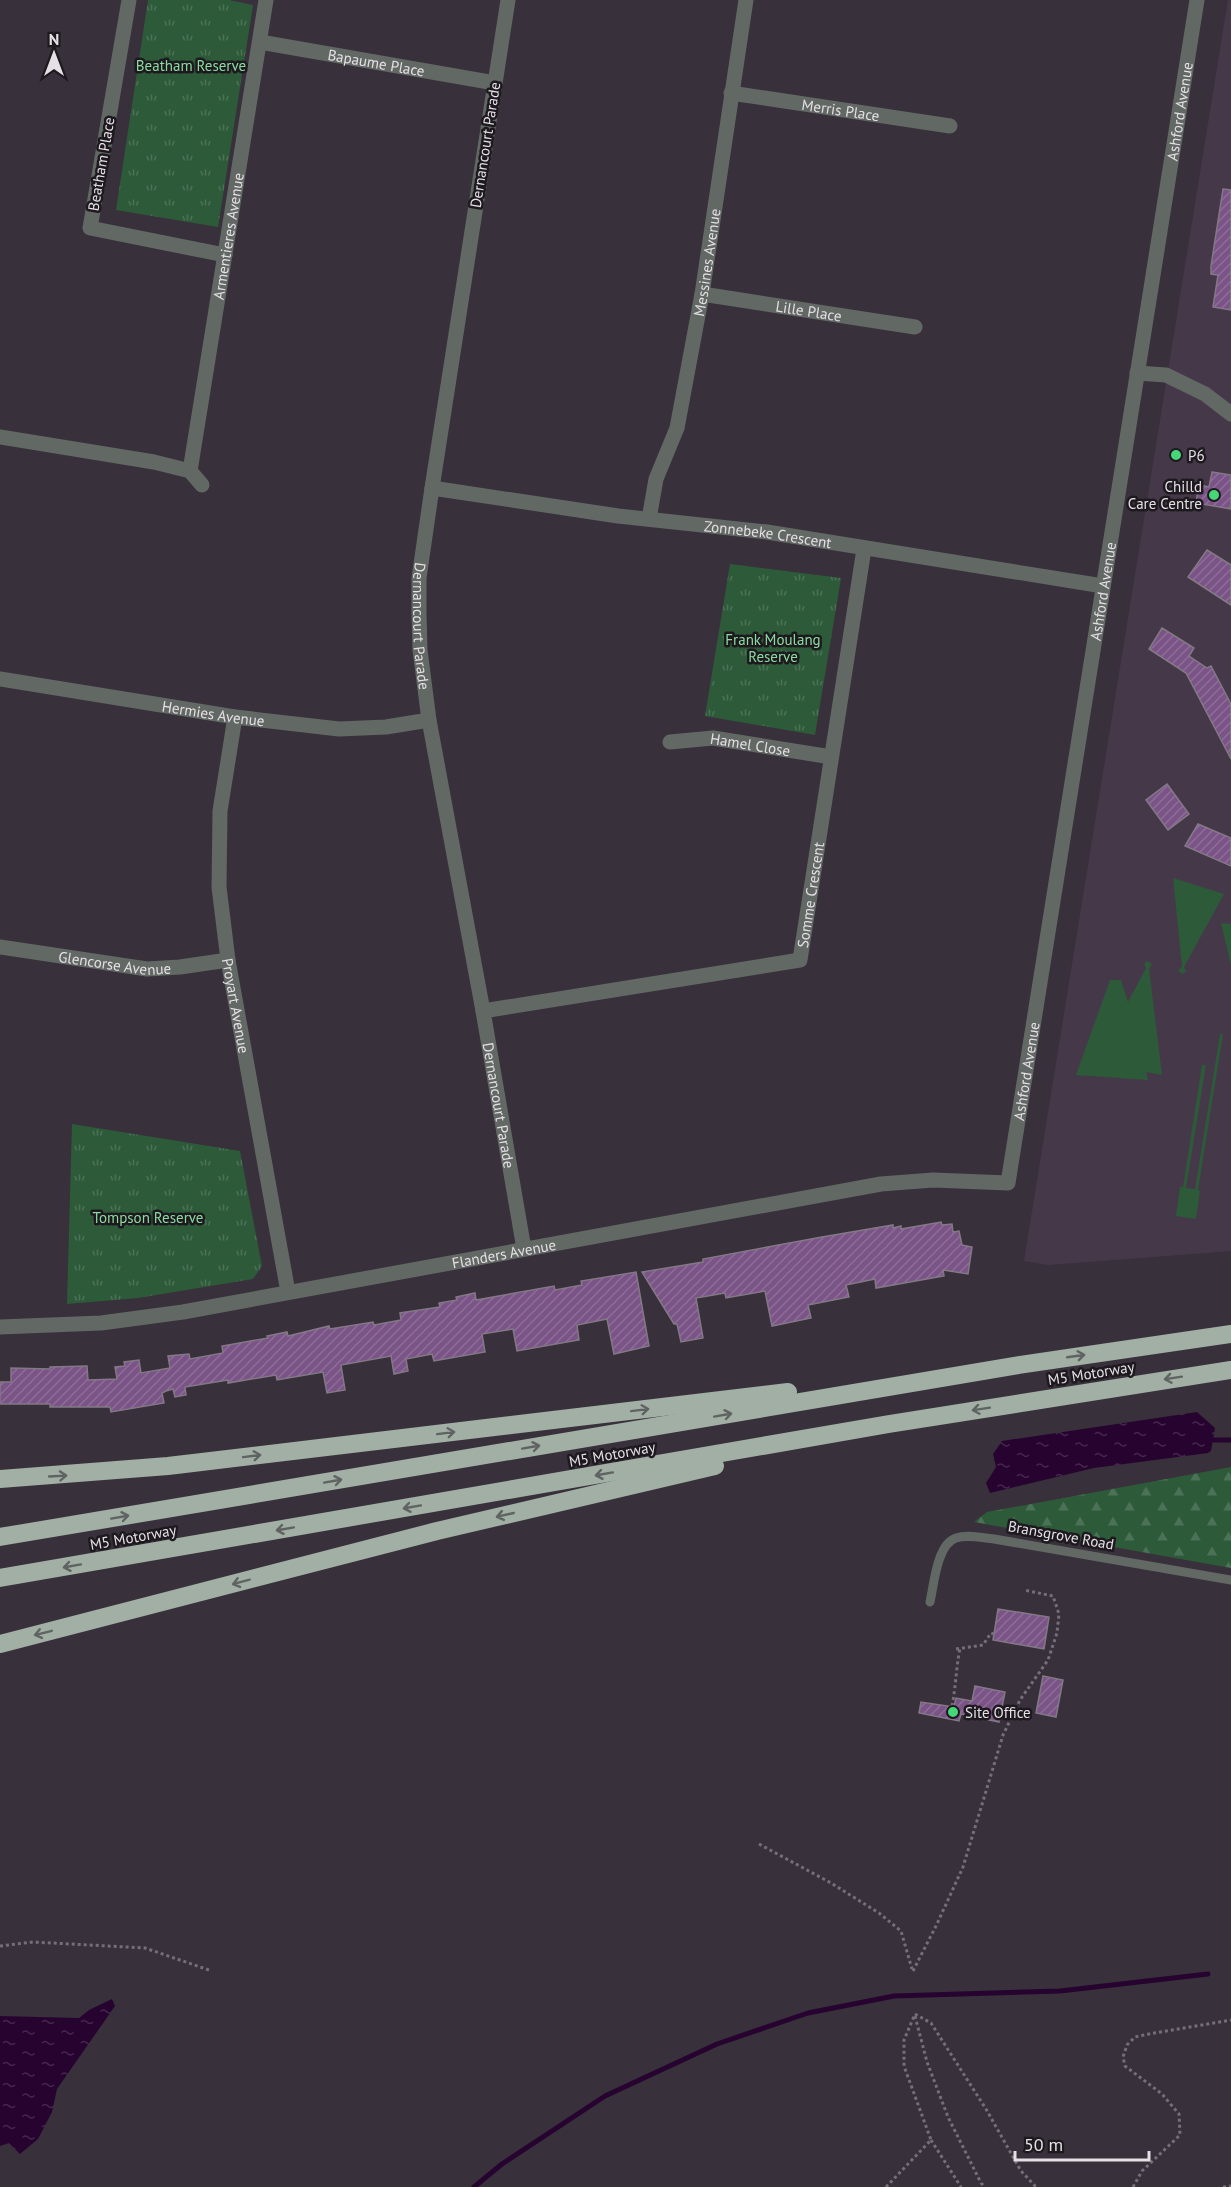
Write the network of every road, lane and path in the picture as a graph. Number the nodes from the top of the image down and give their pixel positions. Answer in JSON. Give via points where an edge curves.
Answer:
{"nodes":[{"id":1,"x":129,"y":0,"type":"edge"},
{"id":2,"x":266,"y":0,"type":"edge"},
{"id":3,"x":508,"y":0,"type":"edge"},
{"id":4,"x":746,"y":0,"type":"edge"},
{"id":5,"x":1197,"y":0,"type":"edge"},
{"id":6,"x":260,"y":42,"type":"junction"},
{"id":7,"x":495,"y":83,"type":"junction"},
{"id":8,"x":731,"y":93,"type":"junction"},
{"id":9,"x":950,"y":126,"type":"dead end"},
{"id":10,"x":225,"y":255,"type":"junction"},
{"id":11,"x":702,"y":294,"type":"junction"},
{"id":12,"x":915,"y":327,"type":"dead end"},
{"id":13,"x":1137,"y":373,"type":"junction"},
{"id":14,"x":1231,"y":414,"type":"edge"},
{"id":15,"x":0,"y":437,"type":"edge"},
{"id":16,"x":190,"y":471,"type":"junction"},
{"id":17,"x":202,"y":485,"type":"dead end"},
{"id":18,"x":432,"y":488,"type":"junction"},
{"id":19,"x":649,"y":519,"type":"junction"},
{"id":20,"x":864,"y":549,"type":"junction"},
{"id":21,"x":1103,"y":586,"type":"junction"},
{"id":22,"x":0,"y":679,"type":"edge"},
{"id":23,"x":235,"y":717,"type":"junction"},
{"id":24,"x":429,"y":720,"type":"junction"},
{"id":25,"x":670,"y":742,"type":"dead end"},
{"id":26,"x":831,"y":757,"type":"junction"},
{"id":27,"x":0,"y":947,"type":"edge"},
{"id":28,"x":228,"y":960,"type":"junction"},
{"id":29,"x":483,"y":1011,"type":"junction"},
{"id":30,"x":1008,"y":1183,"type":"joint"},
{"id":31,"x":524,"y":1249,"type":"junction"},
{"id":32,"x":288,"y":1292,"type":"junction"},
{"id":33,"x":0,"y":1327,"type":"edge"},
{"id":34,"x":1231,"y":1334,"type":"edge"},
{"id":35,"x":1018,"y":1365,"type":"junction"},
{"id":36,"x":1231,"y":1370,"type":"edge"},
{"id":37,"x":889,"y":1424,"type":"junction"},
{"id":38,"x":0,"y":1479,"type":"edge"},
{"id":39,"x":0,"y":1537,"type":"edge"},
{"id":40,"x":0,"y":1578,"type":"edge"},
{"id":41,"x":1231,"y":1580,"type":"edge"},
{"id":42,"x":1024,"y":1590,"type":"dead end"},
{"id":43,"x":930,"y":1602,"type":"dead end"},
{"id":44,"x":994,"y":1634,"type":"dead end"},
{"id":45,"x":0,"y":1644,"type":"edge"},
{"id":46,"x":952,"y":1706,"type":"dead end"},
{"id":47,"x":759,"y":1844,"type":"dead end"},
{"id":48,"x":0,"y":1946,"type":"edge"},
{"id":49,"x":209,"y":1971,"type":"dead end"},
{"id":50,"x":915,"y":2014,"type":"junction"},
{"id":51,"x":1231,"y":2020,"type":"edge"},
{"id":52,"x":932,"y":2140,"type":"junction"},
{"id":53,"x":1231,"y":2186,"type":"edge"},
{"id":54,"x":886,"y":2187,"type":"edge"},
{"id":55,"x":961,"y":2187,"type":"edge"},
{"id":56,"x":985,"y":2187,"type":"edge"},
{"id":57,"x":1036,"y":2187,"type":"edge"},
{"id":58,"x":1133,"y":2187,"type":"edge"},
{"id":59,"x":1223,"y":2187,"type":"edge"}],
"edges":[{"from":1,"to":10,"type":"street","name":"Beatham Place","via":[[90,228]]},
{"from":2,"to":6,"type":"street","name":"Armentieres Avenue"},
{"from":3,"to":7,"type":"street","name":"Dernancourt Parade"},
{"from":4,"to":8,"type":"street","name":"Messines Avenue"},
{"from":5,"to":13,"type":"street","name":"Ashford Avenue"},
{"from":6,"to":7,"type":"street","name":"Bapaume Place"},
{"from":6,"to":10,"type":"street","name":"Armentieres Avenue"},
{"from":7,"to":18,"type":"street","name":"Dernancourt Parade"},
{"from":8,"to":9,"type":"street","name":"Merris Place"},
{"from":8,"to":11,"type":"street","name":"Messines Avenue"},
{"from":10,"to":16,"type":"street","name":"Armentieres Avenue"},
{"from":11,"to":12,"type":"street","name":"Lille Place"},
{"from":11,"to":19,"type":"street","name":"Messines Avenue","via":[[677,429],[656,479]]},
{"from":13,"to":14,"type":"street","via":[[1166,375],[1205,394]]},
{"from":13,"to":21,"type":"street","name":"Ashford Avenue"},
{"from":15,"to":16,"type":"street"},
{"from":16,"to":17,"type":"street"},
{"from":18,"to":19,"type":"street","name":"Zonnebeke Crescent"},
{"from":18,"to":24,"type":"street","name":"Dernancourt Parade","via":[[418,614]]},
{"from":19,"to":20,"type":"street","name":"Zonnebeke Crescent","via":[[767,532]]},
{"from":20,"to":21,"type":"street","name":"Zonnebeke Crescent"},
{"from":20,"to":26,"type":"street","name":"Somme Crescent"},
{"from":21,"to":30,"type":"street","name":"Ashford Avenue"},
{"from":22,"to":23,"type":"street","name":"Hermies Avenue"},
{"from":23,"to":24,"type":"street","name":"Hermies Avenue","via":[[339,729]]},
{"from":23,"to":28,"type":"street","name":"Proyart Avenue","via":[[220,811],[219,887]]},
{"from":24,"to":29,"type":"street","name":"Dernancourt Parade"},
{"from":25,"to":26,"type":"street","name":"Hamel Close","via":[[713,738]]},
{"from":26,"to":29,"type":"street","name":"Somme Crescent","via":[[800,960]]},
{"from":27,"to":28,"type":"street","name":"Glencorse Avenue","via":[[147,969]]},
{"from":28,"to":32,"type":"street","name":"Proyart Avenue"},
{"from":29,"to":31,"type":"street","name":"Dernancourt Parade"},
{"from":30,"to":31,"type":"street","name":"Flanders Avenue","via":[[933,1180],[881,1184]]},
{"from":31,"to":32,"type":"street","name":"Flanders Avenue"},
{"from":32,"to":33,"type":"street","name":"Flanders Avenue","via":[[137,1319]]},
{"from":35,"to":34,"type":"highway","name":"M5 Motorway","one_way":true},
{"from":38,"to":35,"type":"highway","one_way":true,"via":[[168,1466]]},
{"from":39,"to":35,"type":"highway","name":"M5 Motorway","one_way":true},
{"from":36,"to":37,"type":"highway","name":"M5 Motorway","one_way":true},
{"from":37,"to":40,"type":"highway","name":"M5 Motorway","one_way":true},
{"from":37,"to":45,"type":"highway","one_way":true,"via":[[437,1531]]},
{"from":41,"to":43,"type":"lane","name":"Bransgrove Road","via":[[971,1537],[955,1538],[940,1554]]},
{"from":42,"to":47,"type":"path","via":[[1053,1596],[1059,1614],[1057,1633],[1048,1660],[1020,1700],[1003,1735],[963,1867],[913,1971],[901,1931],[887,1919]]},
{"from":44,"to":46,"type":"path","via":[[983,1645],[958,1648]]},
{"from":48,"to":49,"type":"path","via":[[33,1942],[145,1948]]},
{"from":50,"to":52,"type":"path","via":[[904,2040],[904,2066]]},
{"from":50,"to":56,"type":"path","via":[[927,2062],[948,2117]]},
{"from":50,"to":57,"type":"path","via":[[931,2023],[1021,2171]]},
{"from":51,"to":58,"type":"path","via":[[1142,2035],[1127,2045],[1125,2066],[1162,2094],[1179,2114],[1180,2135],[1142,2171]]},
{"from":52,"to":54,"type":"path"},
{"from":52,"to":55,"type":"path"},
{"from":53,"to":59,"type":"path"}]}
